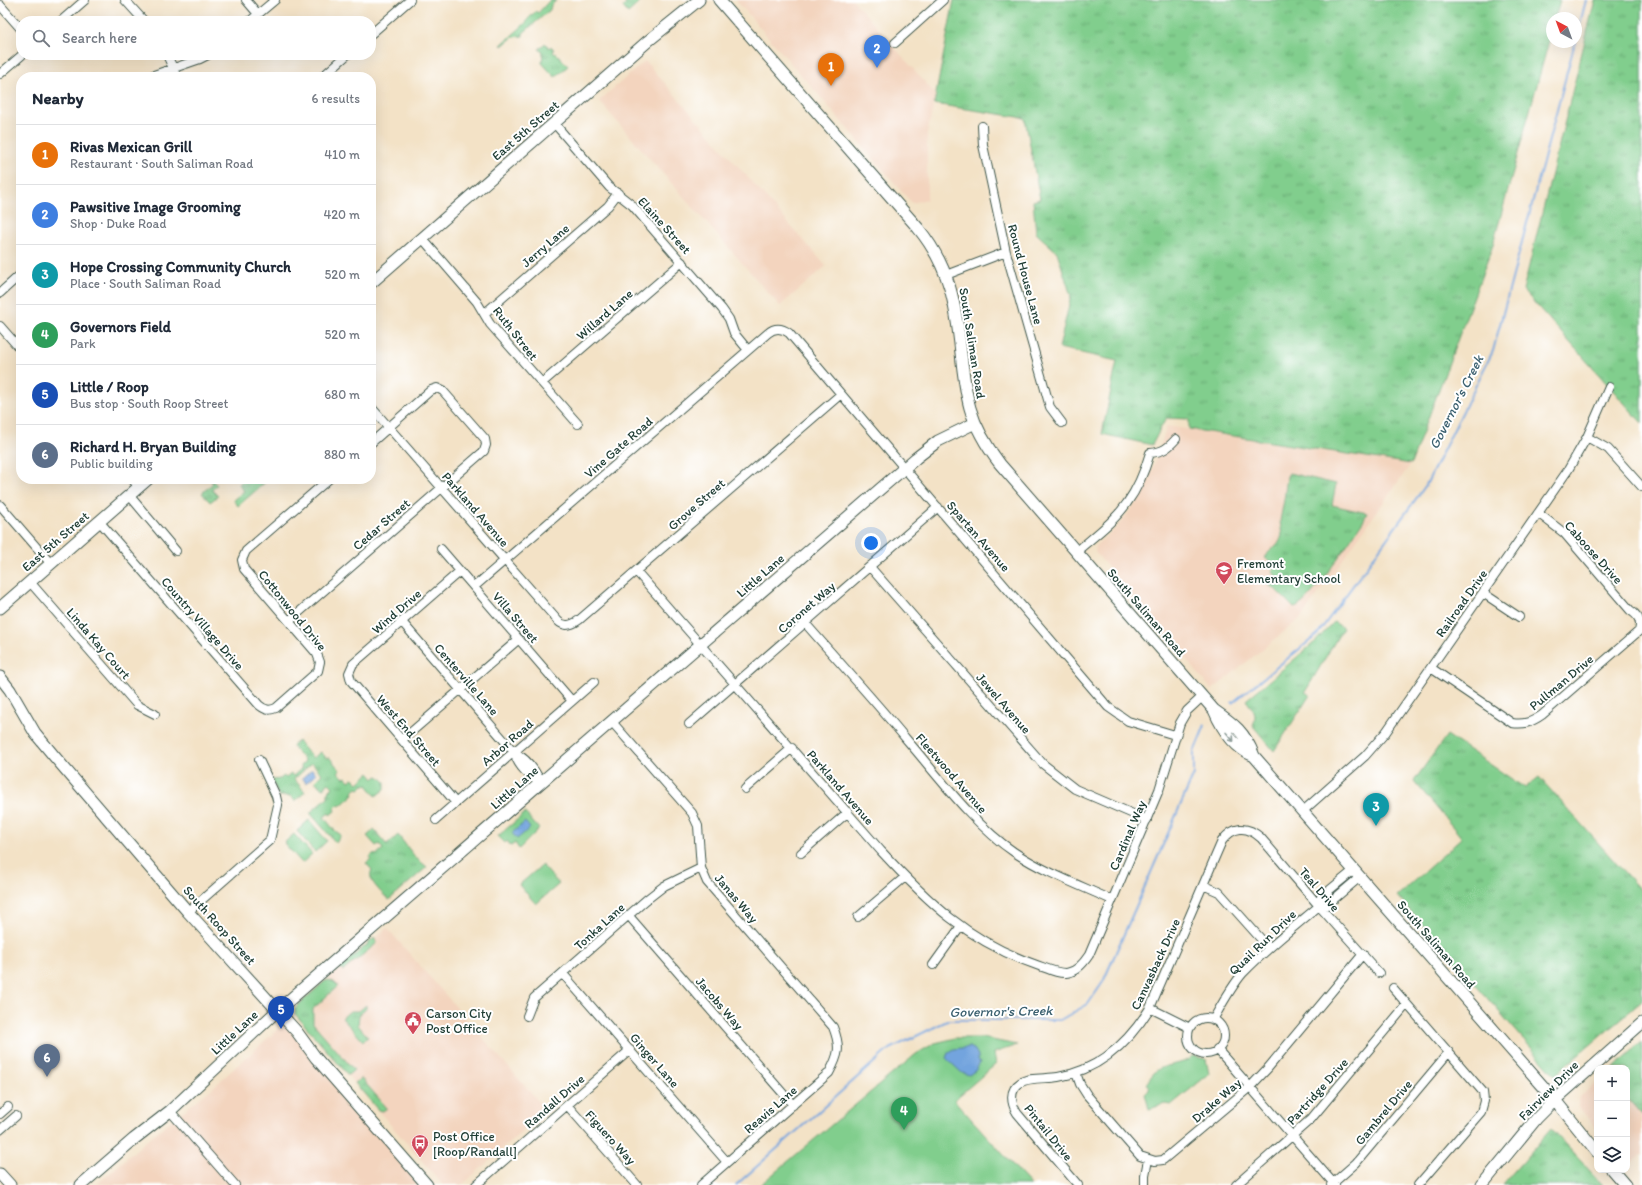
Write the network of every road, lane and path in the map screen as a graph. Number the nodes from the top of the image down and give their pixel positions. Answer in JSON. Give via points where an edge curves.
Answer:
{"nodes":[{"id":1,"x":85,"y":0,"type":"edge"},
{"id":2,"x":125,"y":0,"type":"edge"},
{"id":3,"x":246,"y":0,"type":"edge"},
{"id":4,"x":275,"y":0,"type":"edge"},
{"id":5,"x":410,"y":0,"type":"edge"},
{"id":6,"x":699,"y":0,"type":"edge"},
{"id":7,"x":719,"y":0,"type":"edge"},
{"id":8,"x":943,"y":0,"type":"edge"},
{"id":9,"x":0,"y":5,"type":"edge"},
{"id":10,"x":258,"y":14,"type":"junction"},
{"id":11,"x":67,"y":16,"type":"edge"},
{"id":12,"x":139,"y":16,"type":"edge"},
{"id":13,"x":256,"y":16,"type":"edge"},
{"id":14,"x":16,"y":23,"type":"edge"},
{"id":15,"x":376,"y":30,"type":"edge"},
{"id":16,"x":895,"y":43,"type":"dead end"},
{"id":17,"x":16,"y":60,"type":"edge"},
{"id":18,"x":169,"y":60,"type":"edge"},
{"id":19,"x":197,"y":60,"type":"edge"},
{"id":20,"x":341,"y":60,"type":"edge"},
{"id":21,"x":173,"y":68,"type":"junction"},
{"id":22,"x":162,"y":72,"type":"edge"},
{"id":23,"x":175,"y":72,"type":"edge"},
{"id":24,"x":328,"y":72,"type":"edge"},
{"id":25,"x":0,"y":74,"type":"edge"},
{"id":26,"x":554,"y":123,"type":"junction"},
{"id":27,"x":982,"y":126,"type":"dead end"},
{"id":28,"x":618,"y":193,"type":"junction"},
{"id":29,"x":422,"y":238,"type":"junction"},
{"id":30,"x":1006,"y":252,"type":"junction"},
{"id":31,"x":682,"y":262,"type":"junction"},
{"id":32,"x":946,"y":275,"type":"junction"},
{"id":33,"x":16,"y":279,"type":"edge"},
{"id":34,"x":376,"y":279,"type":"edge"},
{"id":35,"x":0,"y":293,"type":"edge"},
{"id":36,"x":484,"y":313,"type":"junction"},
{"id":37,"x":0,"y":326,"type":"edge"},
{"id":38,"x":779,"y":329,"type":"joint"},
{"id":39,"x":16,"y":344,"type":"edge"},
{"id":40,"x":748,"y":350,"type":"junction"},
{"id":41,"x":542,"y":383,"type":"junction"},
{"id":42,"x":1609,"y":387,"type":"dead end"},
{"id":43,"x":841,"y":394,"type":"junction"},
{"id":44,"x":376,"y":413,"type":"edge"},
{"id":45,"x":975,"y":423,"type":"junction"},
{"id":46,"x":1062,"y":423,"type":"dead end"},
{"id":47,"x":578,"y":424,"type":"dead end"},
{"id":48,"x":389,"y":427,"type":"junction"},
{"id":49,"x":1586,"y":437,"type":"junction"},
{"id":50,"x":376,"y":439,"type":"edge"},
{"id":51,"x":1176,"y":439,"type":"dead end"},
{"id":52,"x":905,"y":468,"type":"junction"},
{"id":53,"x":135,"y":484,"type":"edge"},
{"id":54,"x":323,"y":484,"type":"edge"},
{"id":55,"x":441,"y":487,"type":"junction"},
{"id":56,"x":1642,"y":487,"type":"edge"},
{"id":57,"x":129,"y":495,"type":"junction"},
{"id":58,"x":0,"y":505,"type":"edge"},
{"id":59,"x":938,"y":507,"type":"junction"},
{"id":60,"x":1538,"y":513,"type":"junction"},
{"id":61,"x":99,"y":521,"type":"junction"},
{"id":62,"x":441,"y":549,"type":"dead end"},
{"id":63,"x":176,"y":551,"type":"dead end"},
{"id":64,"x":1076,"y":552,"type":"junction"},
{"id":65,"x":505,"y":560,"type":"junction"},
{"id":66,"x":51,"y":564,"type":"junction"},
{"id":67,"x":870,"y":568,"type":"junction"},
{"id":68,"x":460,"y":571,"type":"junction"},
{"id":69,"x":636,"y":571,"type":"junction"},
{"id":70,"x":30,"y":582,"type":"junction"},
{"id":71,"x":474,"y":587,"type":"junction"},
{"id":72,"x":1483,"y":593,"type":"junction"},
{"id":73,"x":0,"y":608,"type":"edge"},
{"id":74,"x":1518,"y":617,"type":"dead end"},
{"id":75,"x":289,"y":621,"type":"junction"},
{"id":76,"x":402,"y":622,"type":"junction"},
{"id":77,"x":805,"y":623,"type":"junction"},
{"id":78,"x":563,"y":625,"type":"joint"},
{"id":79,"x":1640,"y":629,"type":"joint"},
{"id":80,"x":519,"y":639,"type":"junction"},
{"id":81,"x":701,"y":645,"type":"junction"},
{"id":82,"x":1431,"y":668,"type":"junction"},
{"id":83,"x":349,"y":671,"type":"joint"},
{"id":84,"x":0,"y":677,"type":"edge"},
{"id":85,"x":594,"y":682,"type":"dead end"},
{"id":86,"x":736,"y":684,"type":"junction"},
{"id":87,"x":296,"y":690,"type":"joint"},
{"id":88,"x":460,"y":690,"type":"junction"},
{"id":89,"x":1202,"y":697,"type":"junction"},
{"id":90,"x":572,"y":701,"type":"junction"},
{"id":91,"x":155,"y":714,"type":"dead end"},
{"id":92,"x":612,"y":722,"type":"junction"},
{"id":93,"x":689,"y":724,"type":"dead end"},
{"id":94,"x":1175,"y":735,"type":"junction"},
{"id":95,"x":402,"y":740,"type":"junction"},
{"id":96,"x":792,"y":748,"type":"junction"},
{"id":97,"x":514,"y":752,"type":"junction"},
{"id":98,"x":259,"y":760,"type":"dead end"},
{"id":99,"x":541,"y":783,"type":"junction"},
{"id":100,"x":745,"y":789,"type":"dead end"},
{"id":101,"x":456,"y":803,"type":"junction"},
{"id":102,"x":1303,"y":811,"type":"junction"},
{"id":103,"x":848,"y":812,"type":"junction"},
{"id":104,"x":436,"y":820,"type":"dead end"},
{"id":105,"x":1147,"y":820,"type":"junction"},
{"id":106,"x":1240,"y":829,"type":"joint"},
{"id":107,"x":801,"y":853,"type":"dead end"},
{"id":108,"x":701,"y":868,"type":"junction"},
{"id":109,"x":1357,"y":874,"type":"junction"},
{"id":110,"x":905,"y":876,"type":"junction"},
{"id":111,"x":1203,"y":885,"type":"junction"},
{"id":112,"x":1333,"y":888,"type":"junction"},
{"id":113,"x":1339,"y":895,"type":"junction"},
{"id":114,"x":1112,"y":900,"type":"junction"},
{"id":115,"x":1319,"y":906,"type":"junction"},
{"id":116,"x":188,"y":912,"type":"junction"},
{"id":117,"x":629,"y":916,"type":"junction"},
{"id":118,"x":858,"y":917,"type":"dead end"},
{"id":119,"x":961,"y":926,"type":"junction"},
{"id":120,"x":1269,"y":948,"type":"junction"},
{"id":121,"x":1363,"y":954,"type":"junction"},
{"id":122,"x":933,"y":965,"type":"dead end"},
{"id":123,"x":1063,"y":973,"type":"joint"},
{"id":124,"x":1378,"y":973,"type":"dead end"},
{"id":125,"x":564,"y":974,"type":"junction"},
{"id":126,"x":1393,"y":988,"type":"dead end"},
{"id":127,"x":1407,"y":1004,"type":"junction"},
{"id":128,"x":1150,"y":1008,"type":"junction"},
{"id":129,"x":278,"y":1010,"type":"junction"},
{"id":130,"x":527,"y":1016,"type":"dead end"},
{"id":131,"x":1213,"y":1020,"type":"junction"},
{"id":132,"x":1642,"y":1024,"type":"edge"},
{"id":133,"x":1190,"y":1028,"type":"junction"},
{"id":134,"x":838,"y":1042,"type":"joint"},
{"id":135,"x":1218,"y":1049,"type":"junction"},
{"id":136,"x":630,"y":1050,"type":"junction"},
{"id":137,"x":1449,"y":1052,"type":"junction"},
{"id":138,"x":1076,"y":1073,"type":"junction"},
{"id":139,"x":1250,"y":1087,"type":"junction"},
{"id":140,"x":1014,"y":1090,"type":"joint"},
{"id":141,"x":1555,"y":1100,"type":"junction"},
{"id":142,"x":793,"y":1105,"type":"junction"},
{"id":143,"x":566,"y":1106,"type":"junction"},
{"id":144,"x":8,"y":1107,"type":"dead end"},
{"id":145,"x":170,"y":1111,"type":"junction"},
{"id":146,"x":0,"y":1114,"type":"edge"},
{"id":147,"x":16,"y":1116,"type":"dead end"},
{"id":148,"x":0,"y":1130,"type":"edge"},
{"id":149,"x":1293,"y":1136,"type":"junction"},
{"id":150,"x":1594,"y":1148,"type":"edge"},
{"id":151,"x":1148,"y":1160,"type":"junction"},
{"id":152,"x":727,"y":1162,"type":"junction"},
{"id":153,"x":1615,"y":1173,"type":"edge"},
{"id":154,"x":0,"y":1174,"type":"edge"},
{"id":155,"x":1333,"y":1184,"type":"edge"},
{"id":156,"x":10,"y":1185,"type":"edge"},
{"id":157,"x":81,"y":1185,"type":"edge"},
{"id":158,"x":235,"y":1185,"type":"edge"},
{"id":159,"x":427,"y":1185,"type":"edge"},
{"id":160,"x":476,"y":1185,"type":"edge"},
{"id":161,"x":637,"y":1185,"type":"edge"},
{"id":162,"x":701,"y":1185,"type":"edge"},
{"id":163,"x":1078,"y":1185,"type":"edge"},
{"id":164,"x":1145,"y":1185,"type":"edge"},
{"id":165,"x":1236,"y":1185,"type":"edge"},
{"id":166,"x":1418,"y":1185,"type":"edge"},
{"id":167,"x":1482,"y":1185,"type":"edge"},
{"id":168,"x":1625,"y":1185,"type":"edge"}],
"edges":[{"from":1,"to":11,"type":"street"},
{"from":2,"to":12,"type":"street"},
{"from":3,"to":10,"type":"street"},
{"from":4,"to":10,"type":"street"},
{"from":5,"to":15,"type":"street"},
{"from":6,"to":26,"type":"main road","name":"East 5th Street"},
{"from":7,"to":32,"type":"main road","name":"South Saliman Road","via":[[918,228],[935,252]]},
{"from":8,"to":16,"type":"street"},
{"from":9,"to":14,"type":"street"},
{"from":10,"to":13,"type":"street"},
{"from":17,"to":25,"type":"street"},
{"from":18,"to":21,"type":"street"},
{"from":19,"to":21,"type":"street"},
{"from":20,"to":24,"type":"street"},
{"from":21,"to":22,"type":"street"},
{"from":21,"to":23,"type":"street"},
{"from":26,"to":28,"type":"street","name":"Elaine Street","via":[[609,187]]},
{"from":26,"to":29,"type":"main road","name":"East 5th Street"},
{"from":27,"to":30,"type":"street","name":"Round House Lane","via":[[983,145]]},
{"from":28,"to":31,"type":"street","name":"Elaine Street","via":[[632,205]]},
{"from":28,"to":36,"type":"street","name":"Jerry Lane","via":[[608,206]]},
{"from":29,"to":34,"type":"main road","name":"East 5th Street"},
{"from":29,"to":36,"type":"street","name":"Ruth Street","via":[[478,302]]},
{"from":30,"to":32,"type":"street"},
{"from":30,"to":46,"type":"street","name":"Round House Lane","via":[[1050,407]]},
{"from":31,"to":40,"type":"street","name":"Elaine Street","via":[[726,313],[734,333]]},
{"from":31,"to":41,"type":"street","name":"Willard Lane"},
{"from":32,"to":45,"type":"main road","name":"South Saliman Road","via":[[956,311],[967,398]]},
{"from":33,"to":35,"type":"street"},
{"from":36,"to":41,"type":"street","name":"Ruth Street","via":[[490,324]]},
{"from":37,"to":39,"type":"street"},
{"from":38,"to":40,"type":"street","name":"Vine Gate Road","via":[[770,331]]},
{"from":38,"to":43,"type":"street","name":"Spartan Avenue","via":[[789,334]]},
{"from":40,"to":65,"type":"street","name":"Vine Gate Road"},
{"from":41,"to":47,"type":"street","name":"Ruth Street"},
{"from":42,"to":49,"type":"street","name":"Railroad Drive"},
{"from":43,"to":52,"type":"street","name":"Spartan Avenue"},
{"from":43,"to":69,"type":"street","name":"Grove Street"},
{"from":44,"to":48,"type":"street","name":"Parkland Avenue"},
{"from":45,"to":52,"type":"main road","name":"Little Lane","via":[[938,441]]},
{"from":45,"to":64,"type":"main road","name":"South Saliman Road","via":[[987,446],[1004,469]]},
{"from":48,"to":50,"type":"street"},
{"from":48,"to":55,"type":"street","name":"Parkland Avenue"},
{"from":48,"to":55,"type":"street","name":"Cedar Street","via":[[431,390],[438,388],[444,391],[485,439],[486,445],[484,451]]},
{"from":49,"to":56,"type":"street","via":[[1608,449]]},
{"from":49,"to":60,"type":"street","name":"Railroad Drive","via":[[1568,470]]},
{"from":51,"to":64,"type":"street","via":[[1167,449],[1150,453],[1127,503]]},
{"from":52,"to":59,"type":"street","name":"Spartan Avenue"},
{"from":52,"to":81,"type":"main road","name":"Little Lane"},
{"from":53,"to":57,"type":"main road","name":"East 5th Street"},
{"from":54,"to":75,"type":"street","name":"Cottonwood Drive","via":[[246,551],[242,560],[244,569]]},
{"from":55,"to":65,"type":"street","name":"Parkland Avenue"},
{"from":55,"to":75,"type":"street","name":"Cedar Street"},
{"from":57,"to":61,"type":"main road","name":"East 5th Street"},
{"from":57,"to":63,"type":"street"},
{"from":58,"to":66,"type":"street"},
{"from":59,"to":67,"type":"street","name":"Coronet Way"},
{"from":59,"to":94,"type":"street","name":"Spartan Avenue","via":[[1108,707],[1128,721]]},
{"from":60,"to":72,"type":"street","name":"Railroad Drive"},
{"from":60,"to":79,"type":"street","name":"Caboose Drive","via":[[1564,533],[1630,610],[1639,617]]},
{"from":61,"to":66,"type":"main road","name":"East 5th Street"},
{"from":61,"to":87,"type":"street","name":"Country Village Drive","via":[[259,705],[270,711]]},
{"from":62,"to":68,"type":"street","name":"Villa Street"},
{"from":64,"to":89,"type":"main road","name":"South Saliman Road"},
{"from":65,"to":71,"type":"street","name":"Vine Gate Road"},
{"from":65,"to":78,"type":"street","name":"Parkland Avenue"},
{"from":66,"to":70,"type":"main road","name":"East 5th Street"},
{"from":67,"to":77,"type":"street","name":"Coronet Way"},
{"from":67,"to":105,"type":"street","name":"Jewel Avenue","via":[[1043,764],[1075,789]]},
{"from":68,"to":71,"type":"street","name":"Villa Street"},
{"from":68,"to":76,"type":"street","name":"Wind Drive"},
{"from":69,"to":78,"type":"street","name":"Grove Street","via":[[579,620],[572,625]]},
{"from":69,"to":81,"type":"street","name":"Parkland Avenue"},
{"from":70,"to":73,"type":"main road","name":"East 5th Street"},
{"from":70,"to":91,"type":"street","name":"Linda Kay Court","via":[[137,705]]},
{"from":71,"to":80,"type":"street","name":"Villa Street"},
{"from":72,"to":74,"type":"street"},
{"from":72,"to":82,"type":"street","name":"Railroad Drive"},
{"from":75,"to":87,"type":"street","name":"Cottonwood Drive","via":[[317,654],[320,662],[318,671]]},
{"from":76,"to":83,"type":"street","name":"Wind Drive","via":[[353,664]]},
{"from":76,"to":88,"type":"street","name":"Centerville Lane"},
{"from":77,"to":86,"type":"street","name":"Coronet Way"},
{"from":77,"to":114,"type":"street","name":"Fleetwood Avenue","via":[[992,835],[1038,866]]},
{"from":79,"to":82,"type":"street","name":"Pullman Drive","via":[[1542,715],[1532,722],[1520,725],[1512,723]]},
{"from":80,"to":88,"type":"street"},
{"from":80,"to":90,"type":"street","name":"Villa Street"},
{"from":81,"to":86,"type":"street","name":"Parkland Avenue"},
{"from":81,"to":92,"type":"main road","name":"Little Lane"},
{"from":82,"to":102,"type":"street","name":"Railroad Drive","via":[[1386,732],[1364,756]]},
{"from":83,"to":95,"type":"street","name":"West End Street","via":[[351,681]]},
{"from":84,"to":116,"type":"main road","name":"South Roop Street","via":[[35,733]]},
{"from":85,"to":90,"type":"street","name":"Arbor Road"},
{"from":86,"to":93,"type":"street","name":"Coronet Way"},
{"from":86,"to":96,"type":"street","name":"Parkland Avenue"},
{"from":88,"to":95,"type":"street"},
{"from":88,"to":97,"type":"street","name":"Centerville Lane"},
{"from":89,"to":94,"type":"street","name":"Cardinal Way","via":[[1185,713]]},
{"from":89,"to":102,"type":"main road","name":"South Saliman Road","via":[[1214,710],[1232,722],[1248,740],[1254,756]]},
{"from":90,"to":97,"type":"street","name":"Arbor Road"},
{"from":92,"to":99,"type":"main road","name":"Little Lane"},
{"from":92,"to":108,"type":"street","name":"Janas Way","via":[[692,813],[698,826]]},
{"from":94,"to":105,"type":"street","name":"Cardinal Way","via":[[1163,778]]},
{"from":95,"to":101,"type":"street","name":"West End Street"},
{"from":96,"to":100,"type":"street"},
{"from":96,"to":103,"type":"street","name":"Parkland Avenue"},
{"from":97,"to":99,"type":"street","name":"Centerville Lane","via":[[523,757],[536,771]]},
{"from":97,"to":101,"type":"street","name":"Arbor Road"},
{"from":98,"to":116,"type":"street","via":[[278,805],[270,840]]},
{"from":99,"to":129,"type":"main road","name":"Little Lane"},
{"from":101,"to":104,"type":"street","name":"Arbor Road"},
{"from":102,"to":109,"type":"main road","name":"South Saliman Road"},
{"from":103,"to":107,"type":"street"},
{"from":103,"to":110,"type":"street","name":"Parkland Avenue"},
{"from":105,"to":114,"type":"street","name":"Cardinal Way"},
{"from":106,"to":111,"type":"street","name":"Canvasback Drive","via":[[1229,833],[1222,841]]},
{"from":106,"to":115,"type":"street","name":"Teal Drive","via":[[1250,830],[1261,838]]},
{"from":108,"to":117,"type":"street","name":"Tonka Lane","via":[[664,886]]},
{"from":108,"to":134,"type":"street","name":"Janas Way","via":[[707,882],[833,1027]]},
{"from":109,"to":112,"type":"street","name":"Quail Run Drive"},
{"from":109,"to":113,"type":"street","name":"Quail Run Drive"},
{"from":109,"to":141,"type":"main road","name":"South Saliman Road"},
{"from":110,"to":118,"type":"street"},
{"from":110,"to":119,"type":"street","name":"Parkland Avenue","via":[[938,910]]},
{"from":111,"to":120,"type":"street","via":[[1219,892]]},
{"from":111,"to":128,"type":"street","name":"Canvasback Drive"},
{"from":112,"to":113,"type":"street"},
{"from":112,"to":115,"type":"street","name":"Quail Run Drive","via":[[1321,897]]},
{"from":113,"to":115,"type":"street","name":"Quail Run Drive","via":[[1327,906]]},
{"from":114,"to":123,"type":"street","name":"Cardinal Way","via":[[1089,955],[1082,965],[1070,973]]},
{"from":115,"to":120,"type":"street","name":"Quail Run Drive"},
{"from":115,"to":121,"type":"street","name":"Teal Drive"},
{"from":116,"to":129,"type":"main road","name":"South Roop Street"},
{"from":117,"to":125,"type":"street","name":"Tonka Lane"},
{"from":117,"to":142,"type":"street","name":"Jacobs Way"},
{"from":119,"to":122,"type":"street"},
{"from":119,"to":123,"type":"street","name":"Parkland Avenue","via":[[1004,953]]},
{"from":120,"to":131,"type":"street","name":"Quail Run Drive","via":[[1242,974]]},
{"from":121,"to":124,"type":"street","name":"Teal Drive"},
{"from":121,"to":139,"type":"street","name":"Drake Way"},
{"from":125,"to":130,"type":"street","name":"Tonka Lane","via":[[534,998]]},
{"from":125,"to":136,"type":"street","name":"Ginger Lane"},
{"from":126,"to":127,"type":"street"},
{"from":127,"to":137,"type":"street"},
{"from":127,"to":149,"type":"street","name":"Partridge Drive","via":[[1311,1119]]},
{"from":128,"to":133,"type":"street"},
{"from":128,"to":138,"type":"street","name":"Canvasback Drive","via":[[1134,1031],[1115,1050],[1097,1063]]},
{"from":129,"to":145,"type":"main road","name":"Little Lane"},
{"from":129,"to":159,"type":"main road","name":"South Roop Street","via":[[316,1058]]},
{"from":131,"to":133,"type":"street","via":[[1202,1019]]},
{"from":131,"to":135,"type":"street","via":[[1224,1033]]},
{"from":132,"to":141,"type":"main road","name":"Fairview Drive"},
{"from":133,"to":135,"type":"street","via":[[1189,1040],[1195,1050],[1206,1054]]},
{"from":134,"to":142,"type":"street","name":"Reavis Lane","via":[[837,1057],[829,1073]]},
{"from":135,"to":139,"type":"street"},
{"from":136,"to":143,"type":"street","name":"Randall Drive"},
{"from":136,"to":152,"type":"street","name":"Ginger Lane"},
{"from":137,"to":155,"type":"street","name":"Gambrel Drive","via":[[1356,1163]]},
{"from":137,"to":166,"type":"street","via":[[1483,1092],[1484,1101],[1481,1112]]},
{"from":138,"to":140,"type":"street","name":"Canvasback Drive","via":[[1025,1080]]},
{"from":138,"to":151,"type":"street","via":[[1088,1095],[1140,1156]]},
{"from":139,"to":149,"type":"street"},
{"from":139,"to":151,"type":"street","name":"Drake Way","via":[[1170,1155],[1163,1160]]},
{"from":140,"to":163,"type":"street","name":"Pintail Drive","via":[[1012,1102],[1017,1112]]},
{"from":141,"to":150,"type":"main road","name":"South Saliman Road"},
{"from":141,"to":167,"type":"main road","name":"Fairview Drive"},
{"from":142,"to":152,"type":"street","name":"Reavis Lane"},
{"from":143,"to":160,"type":"street","name":"Randall Drive"},
{"from":143,"to":161,"type":"street","name":"Figuero Way"},
{"from":144,"to":146,"type":"street"},
{"from":145,"to":157,"type":"main road","name":"Little Lane"},
{"from":145,"to":158,"type":"street"},
{"from":147,"to":148,"type":"street"},
{"from":149,"to":155,"type":"street"},
{"from":149,"to":165,"type":"street","name":"Partridge Drive"},
{"from":151,"to":164,"type":"street","via":[[1144,1175]]},
{"from":152,"to":162,"type":"street","name":"Reavis Lane"},
{"from":153,"to":168,"type":"main road"},
{"from":154,"to":156,"type":"main road"}]}
